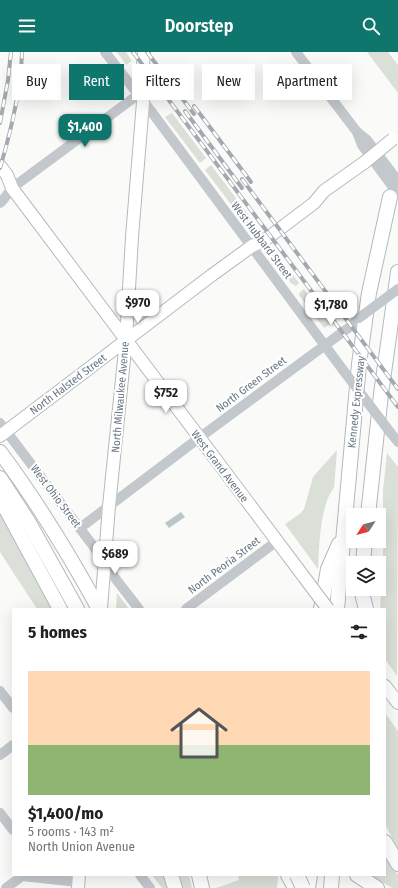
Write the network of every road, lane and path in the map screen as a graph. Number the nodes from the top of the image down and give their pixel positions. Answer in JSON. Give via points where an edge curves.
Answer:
{"nodes":[{"id":1,"x":105,"y":52,"type":"edge"},
{"id":2,"x":144,"y":52,"type":"edge"},
{"id":3,"x":151,"y":52,"type":"edge"},
{"id":4,"x":296,"y":52,"type":"edge"},
{"id":5,"x":143,"y":64,"type":"edge"},
{"id":6,"x":150,"y":64,"type":"edge"},
{"id":7,"x":132,"y":83,"type":"edge"},
{"id":8,"x":135,"y":100,"type":"edge"},
{"id":9,"x":142,"y":100,"type":"edge"},
{"id":10,"x":146,"y":100,"type":"edge"},
{"id":11,"x":357,"y":132,"type":"junction"},
{"id":12,"x":398,"y":136,"type":"edge"},
{"id":13,"x":0,"y":166,"type":"edge"},
{"id":14,"x":0,"y":180,"type":"edge"},
{"id":15,"x":398,"y":181,"type":"edge"},
{"id":16,"x":12,"y":188,"type":"junction"},
{"id":17,"x":0,"y":192,"type":"edge"},
{"id":18,"x":394,"y":196,"type":"edge"},
{"id":19,"x":0,"y":203,"type":"edge"},
{"id":20,"x":252,"y":246,"type":"junction"},
{"id":21,"x":398,"y":272,"type":"edge"},
{"id":22,"x":398,"y":289,"type":"edge"},
{"id":23,"x":126,"y":340,"type":"junction"},
{"id":24,"x":324,"y":345,"type":"junction"},
{"id":25,"x":2,"y":432,"type":"edge"},
{"id":26,"x":199,"y":438,"type":"junction"},
{"id":27,"x":398,"y":442,"type":"edge"},
{"id":28,"x":0,"y":452,"type":"edge"},
{"id":29,"x":0,"y":478,"type":"edge"},
{"id":30,"x":0,"y":498,"type":"edge"},
{"id":31,"x":109,"y":506,"type":"junction"},
{"id":32,"x":369,"y":508,"type":"edge"},
{"id":33,"x":80,"y":528,"type":"junction"},
{"id":34,"x":343,"y":535,"type":"junction"},
{"id":35,"x":277,"y":541,"type":"junction"},
{"id":36,"x":104,"y":561,"type":"junction"},
{"id":37,"x":359,"y":596,"type":"edge"},
{"id":38,"x":362,"y":596,"type":"edge"},
{"id":39,"x":59,"y":608,"type":"edge"},
{"id":40,"x":76,"y":608,"type":"edge"},
{"id":41,"x":99,"y":608,"type":"edge"},
{"id":42,"x":100,"y":608,"type":"edge"},
{"id":43,"x":138,"y":608,"type":"edge"},
{"id":44,"x":187,"y":608,"type":"edge"},
{"id":45,"x":320,"y":608,"type":"edge"},
{"id":46,"x":327,"y":608,"type":"edge"},
{"id":47,"x":336,"y":608,"type":"edge"},
{"id":48,"x":358,"y":608,"type":"edge"},
{"id":49,"x":366,"y":608,"type":"edge"},
{"id":50,"x":386,"y":687,"type":"edge"},
{"id":51,"x":0,"y":691,"type":"edge"},
{"id":52,"x":398,"y":703,"type":"edge"},
{"id":53,"x":12,"y":707,"type":"edge"},
{"id":54,"x":12,"y":746,"type":"edge"},
{"id":55,"x":0,"y":755,"type":"edge"},
{"id":56,"x":0,"y":813,"type":"edge"},
{"id":57,"x":12,"y":829,"type":"edge"},
{"id":58,"x":386,"y":844,"type":"edge"},
{"id":59,"x":398,"y":864,"type":"edge"},
{"id":60,"x":141,"y":876,"type":"edge"},
{"id":61,"x":171,"y":876,"type":"edge"},
{"id":62,"x":199,"y":876,"type":"edge"},
{"id":63,"x":289,"y":876,"type":"edge"},
{"id":64,"x":297,"y":876,"type":"edge"},
{"id":65,"x":297,"y":876,"type":"edge"},
{"id":66,"x":310,"y":876,"type":"edge"},
{"id":67,"x":332,"y":876,"type":"edge"},
{"id":68,"x":48,"y":877,"type":"edge"},
{"id":69,"x":78,"y":882,"type":"edge"},
{"id":70,"x":6,"y":888,"type":"edge"},
{"id":71,"x":150,"y":888,"type":"edge"},
{"id":72,"x":175,"y":888,"type":"edge"},
{"id":73,"x":202,"y":888,"type":"edge"},
{"id":74,"x":295,"y":888,"type":"edge"},
{"id":75,"x":303,"y":888,"type":"edge"},
{"id":76,"x":308,"y":888,"type":"edge"},
{"id":77,"x":331,"y":888,"type":"edge"}],
"edges":[{"from":1,"to":7,"type":"street","name":"West Hubbard Street"},
{"from":2,"to":5,"type":"main road","name":"North Milwaukee Avenue"},
{"from":3,"to":6,"type":"main road","name":"North Milwaukee Avenue"},
{"from":4,"to":11,"type":"street"},
{"from":8,"to":16,"type":"street"},
{"from":9,"to":23,"type":"main road","name":"North Milwaukee Avenue"},
{"from":10,"to":20,"type":"street","name":"West Hubbard Street"},
{"from":11,"to":15,"type":"street","via":[[368,140]]},
{"from":11,"to":18,"type":"street","via":[[362,145]]},
{"from":12,"to":20,"type":"main road","name":"North Halsted Street","bridge":true,"via":[[261,234]]},
{"from":13,"to":16,"type":"main road","name":"West Grand Avenue"},
{"from":14,"to":16,"type":"main road","name":"West Grand Avenue"},
{"from":16,"to":17,"type":"street"},
{"from":16,"to":19,"type":"street"},
{"from":16,"to":23,"type":"main road","name":"West Grand Avenue"},
{"from":18,"to":34,"type":"highway","name":"Kennedy Expressway","via":[[378,247],[368,301],[358,371]]},
{"from":20,"to":23,"type":"main road","name":"North Halsted Street"},
{"from":20,"to":24,"type":"street","name":"West Hubbard Street"},
{"from":21,"to":32,"type":"highway"},
{"from":22,"to":24,"type":"street","name":"North Green Street","bridge":true},
{"from":23,"to":25,"type":"main road","name":"North Halsted Street"},
{"from":23,"to":26,"type":"main road","name":"West Grand Avenue"},
{"from":23,"to":31,"type":"main road","name":"North Milwaukee Avenue"},
{"from":24,"to":26,"type":"street","name":"North Green Street"},
{"from":24,"to":27,"type":"street","name":"West Hubbard Street","bridge":true},
{"from":25,"to":33,"type":"street","name":"West Ohio Street"},
{"from":26,"to":31,"type":"street","name":"North Green Street"},
{"from":26,"to":35,"type":"main road","name":"West Grand Avenue"},
{"from":28,"to":41,"type":"highway","name":"West Ohio Street","via":[[45,516]]},
{"from":29,"to":40,"type":"highway","via":[[28,521]]},
{"from":30,"to":39,"type":"highway"},
{"from":31,"to":33,"type":"street","name":"North Green Street"},
{"from":31,"to":36,"type":"main road","name":"North Milwaukee Avenue"},
{"from":33,"to":36,"type":"street","name":"West Ohio Street"},
{"from":34,"to":45,"type":"highway","via":[[328,569]]},
{"from":34,"to":47,"type":"highway","name":"Kennedy Expressway"},
{"from":35,"to":44,"type":"street","name":"North Peoria Street"},
{"from":35,"to":46,"type":"main road","name":"West Grand Avenue","bridge":true},
{"from":36,"to":42,"type":"main road","name":"North Milwaukee Avenue"},
{"from":36,"to":43,"type":"street","name":"West Ohio Street"},
{"from":37,"to":48,"type":"highway"},
{"from":38,"to":49,"type":"highway"},
{"from":50,"to":52,"type":"main road"},
{"from":51,"to":53,"type":"street"},
{"from":54,"to":55,"type":"street"},
{"from":56,"to":57,"type":"street"},
{"from":58,"to":59,"type":"highway"},
{"from":60,"to":71,"type":"street"},
{"from":61,"to":72,"type":"highway"},
{"from":62,"to":73,"type":"highway"},
{"from":63,"to":74,"type":"highway"},
{"from":64,"to":74,"type":"highway"},
{"from":65,"to":75,"type":"highway","bridge":true},
{"from":66,"to":76,"type":"highway"},
{"from":67,"to":77,"type":"highway"},
{"from":68,"to":69,"type":"street"},
{"from":68,"to":70,"type":"street","via":[[22,876]]}]}
